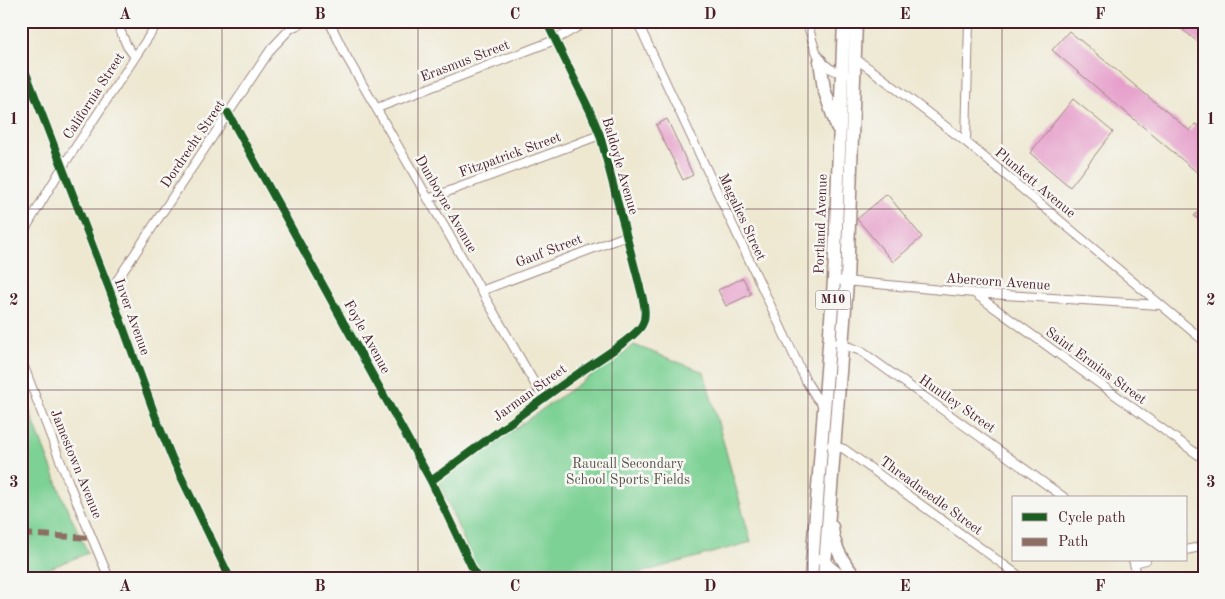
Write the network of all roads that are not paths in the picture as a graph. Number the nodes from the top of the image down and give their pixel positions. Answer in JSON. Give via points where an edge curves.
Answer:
{"nodes":[{"id":1,"x":116,"y":21,"type":"edge"},
{"id":2,"x":159,"y":21,"type":"edge"},
{"id":3,"x":306,"y":21,"type":"edge"},
{"id":4,"x":329,"y":21,"type":"edge"},
{"id":5,"x":546,"y":21,"type":"edge"},
{"id":6,"x":588,"y":21,"type":"edge"},
{"id":7,"x":636,"y":21,"type":"edge"},
{"id":8,"x":807,"y":21,"type":"edge"},
{"id":9,"x":844,"y":21,"type":"edge"},
{"id":10,"x":856,"y":21,"type":"edge"},
{"id":11,"x":969,"y":21,"type":"edge"},
{"id":12,"x":555,"y":40,"type":"junction"},
{"id":13,"x":849,"y":56,"type":"junction"},
{"id":14,"x":134,"y":57,"type":"junction"},
{"id":15,"x":21,"y":60,"type":"edge"},
{"id":16,"x":820,"y":61,"type":"junction"},
{"id":17,"x":847,"y":74,"type":"junction"},
{"id":18,"x":377,"y":108,"type":"junction"},
{"id":19,"x":228,"y":113,"type":"junction"},
{"id":20,"x":840,"y":134,"type":"junction"},
{"id":21,"x":600,"y":135,"type":"junction"},
{"id":22,"x":966,"y":142,"type":"junction"},
{"id":23,"x":63,"y":166,"type":"junction"},
{"id":24,"x":428,"y":199,"type":"junction"},
{"id":25,"x":21,"y":236,"type":"edge"},
{"id":26,"x":626,"y":236,"type":"junction"},
{"id":27,"x":840,"y":281,"type":"junction"},
{"id":28,"x":110,"y":291,"type":"junction"},
{"id":29,"x":481,"y":291,"type":"junction"},
{"id":30,"x":974,"y":293,"type":"junction"},
{"id":31,"x":1160,"y":305,"type":"junction"},
{"id":32,"x":642,"y":325,"type":"joint"},
{"id":33,"x":1204,"y":341,"type":"edge"},
{"id":34,"x":836,"y":342,"type":"junction"},
{"id":35,"x":21,"y":359,"type":"edge"},
{"id":36,"x":543,"y":398,"type":"junction"},
{"id":37,"x":831,"y":409,"type":"junction"},
{"id":38,"x":828,"y":444,"type":"junction"},
{"id":39,"x":1204,"y":459,"type":"edge"},
{"id":40,"x":431,"y":481,"type":"junction"},
{"id":41,"x":830,"y":485,"type":"junction"},
{"id":42,"x":1062,"y":496,"type":"edge"},
{"id":43,"x":1204,"y":546,"type":"edge"},
{"id":44,"x":1188,"y":550,"type":"edge"},
{"id":45,"x":812,"y":553,"type":"junction"},
{"id":46,"x":825,"y":562,"type":"junction"},
{"id":47,"x":1134,"y":562,"type":"edge"},
{"id":48,"x":109,"y":578,"type":"edge"},
{"id":49,"x":230,"y":578,"type":"edge"},
{"id":50,"x":477,"y":578,"type":"edge"},
{"id":51,"x":811,"y":578,"type":"edge"},
{"id":52,"x":824,"y":578,"type":"edge"},
{"id":53,"x":844,"y":578,"type":"edge"},
{"id":54,"x":856,"y":578,"type":"edge"},
{"id":55,"x":1022,"y":578,"type":"edge"},
{"id":56,"x":1138,"y":578,"type":"edge"}],
"edges":[{"from":1,"to":14,"type":"street"},
{"from":2,"to":14,"type":"street","name":"California Street"},
{"from":3,"to":19,"type":"street","name":"Dordrecht Street","via":[[280,38]]},
{"from":4,"to":18,"type":"street","name":"Dunboyne Avenue"},
{"from":5,"to":12,"type":"street","name":"Baldoyle Avenue"},
{"from":6,"to":12,"type":"street","name":"Erasmus Street"},
{"from":7,"to":37,"type":"street","name":"Magalies Street","via":[[806,381],[816,397]]},
{"from":8,"to":16,"type":"street"},
{"from":9,"to":13,"type":"main road","name":"Portland Avenue","number":"M10"},
{"from":10,"to":13,"type":"main road","name":"Portland Avenue","number":"M10"},
{"from":11,"to":22,"type":"street"},
{"from":12,"to":18,"type":"street","name":"Erasmus Street"},
{"from":12,"to":21,"type":"street","name":"Baldoyle Avenue"},
{"from":13,"to":17,"type":"main road","name":"Portland Avenue","number":"M10"},
{"from":13,"to":22,"type":"street","name":"Plunkett Avenue"},
{"from":14,"to":23,"type":"street","name":"California Street"},
{"from":15,"to":23,"type":"street","name":"Inver Avenue"},
{"from":16,"to":17,"type":"street"},
{"from":16,"to":20,"type":"main road","via":[[824,89]]},
{"from":17,"to":20,"type":"main road","name":"Portland Avenue","number":"M10"},
{"from":17,"to":27,"type":"main road","name":"Portland Avenue","number":"M10"},
{"from":18,"to":24,"type":"street","name":"Dunboyne Avenue"},
{"from":19,"to":28,"type":"street","name":"Dordrecht Street"},
{"from":19,"to":40,"type":"street","name":"Foyle Avenue"},
{"from":20,"to":27,"type":"main road","name":"Portland Avenue","number":"M10"},
{"from":21,"to":24,"type":"street","name":"Fitzpatrick Street"},
{"from":21,"to":26,"type":"street","name":"Baldoyle Avenue"},
{"from":22,"to":31,"type":"street","name":"Plunkett Avenue"},
{"from":23,"to":25,"type":"street","name":"California Street"},
{"from":23,"to":28,"type":"street","name":"Inver Avenue"},
{"from":24,"to":29,"type":"street","name":"Dunboyne Avenue"},
{"from":26,"to":29,"type":"street","name":"Gauf Street"},
{"from":26,"to":32,"type":"street","name":"Baldoyle Avenue","via":[[644,302]]},
{"from":27,"to":30,"type":"street","name":"Abercorn Avenue"},
{"from":27,"to":34,"type":"main road","name":"Portland Avenue","number":"M10"},
{"from":28,"to":49,"type":"street","name":"Inver Avenue","via":[[172,458]]},
{"from":29,"to":36,"type":"street","name":"Dunboyne Avenue"},
{"from":30,"to":31,"type":"street","name":"Abercorn Avenue"},
{"from":30,"to":39,"type":"street","name":"Saint Ermins Street"},
{"from":31,"to":33,"type":"street","name":"Plunkett Avenue"},
{"from":32,"to":36,"type":"street","name":"Jarman Street"},
{"from":34,"to":37,"type":"main road","name":"Portland Avenue","number":"M10"},
{"from":34,"to":42,"type":"street","name":"Huntley Street","via":[[861,351]]},
{"from":35,"to":48,"type":"street","name":"Jamestown Avenue"},
{"from":36,"to":40,"type":"street","name":"Jarman Street"},
{"from":37,"to":38,"type":"main road","name":"Portland Avenue","number":"M10"},
{"from":38,"to":41,"type":"main road","name":"Portland Avenue","number":"M10"},
{"from":38,"to":45,"type":"main road","name":"Portland Avenue","number":"M10"},
{"from":38,"to":55,"type":"street","name":"Threadneedle Street","via":[[852,454]]},
{"from":40,"to":50,"type":"street","name":"Foyle Avenue"},
{"from":41,"to":46,"type":"main road","name":"Portland Avenue","number":"M10"},
{"from":41,"to":54,"type":"main road","via":[[833,536],[844,562]]},
{"from":43,"to":44,"type":"street"},
{"from":45,"to":46,"type":"street"},
{"from":45,"to":51,"type":"main road","name":"Portland Avenue","number":"M10"},
{"from":46,"to":52,"type":"main road","name":"Portland Avenue","number":"M10"},
{"from":46,"to":53,"type":"street"},
{"from":47,"to":56,"type":"street"}]}
